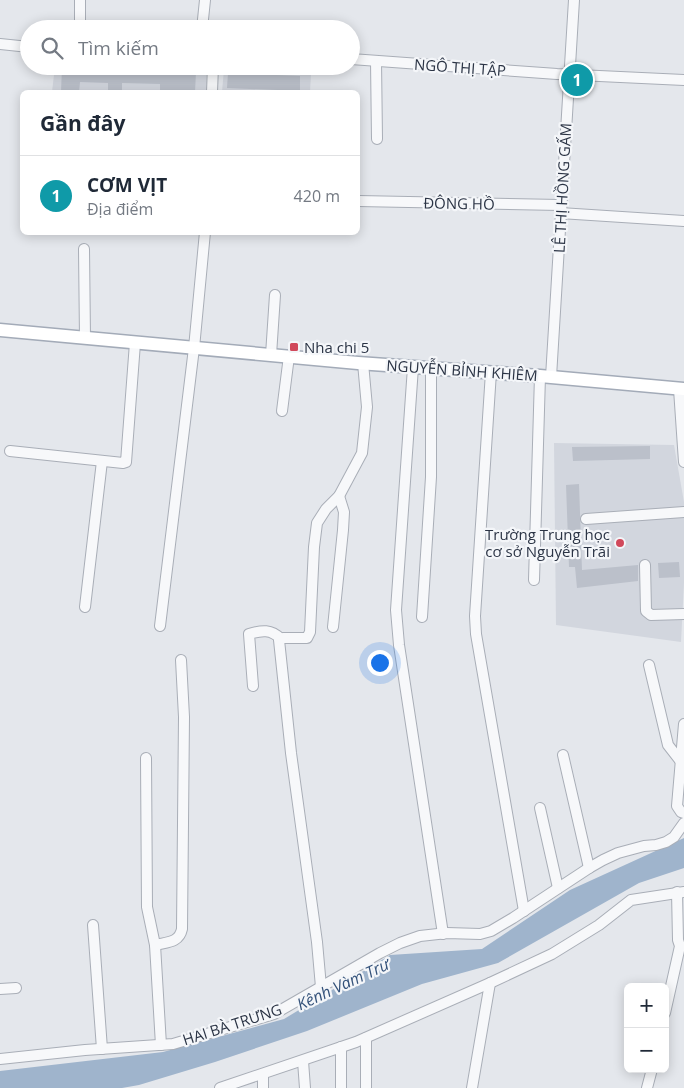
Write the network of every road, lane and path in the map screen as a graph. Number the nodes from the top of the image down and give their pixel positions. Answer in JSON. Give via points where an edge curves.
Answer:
{"nodes":[{"id":1,"x":80,"y":0,"type":"edge"},
{"id":2,"x":205,"y":0,"type":"edge"},
{"id":3,"x":574,"y":0,"type":"edge"},
{"id":4,"x":80,"y":20,"type":"edge"},
{"id":5,"x":203,"y":20,"type":"edge"},
{"id":6,"x":0,"y":44,"type":"edge"},
{"id":7,"x":20,"y":46,"type":"edge"},
{"id":8,"x":360,"y":60,"type":"edge"},
{"id":9,"x":376,"y":61,"type":"junction"},
{"id":10,"x":569,"y":74,"type":"junction"},
{"id":11,"x":213,"y":75,"type":"edge"},
{"id":12,"x":684,"y":80,"type":"edge"},
{"id":13,"x":212,"y":90,"type":"edge"},
{"id":14,"x":377,"y":139,"type":"dead end"},
{"id":15,"x":360,"y":201,"type":"edge"},
{"id":16,"x":560,"y":209,"type":"junction"},
{"id":17,"x":684,"y":221,"type":"edge"},
{"id":18,"x":205,"y":235,"type":"edge"},
{"id":19,"x":84,"y":250,"type":"dead end"},
{"id":20,"x":275,"y":295,"type":"dead end"},
{"id":21,"x":0,"y":330,"type":"edge"},
{"id":22,"x":85,"y":338,"type":"junction"},
{"id":23,"x":136,"y":343,"type":"junction"},
{"id":24,"x":194,"y":348,"type":"junction"},
{"id":25,"x":271,"y":355,"type":"junction"},
{"id":26,"x":289,"y":356,"type":"junction"},
{"id":27,"x":363,"y":363,"type":"junction"},
{"id":28,"x":413,"y":367,"type":"junction"},
{"id":29,"x":431,"y":368,"type":"junction"},
{"id":30,"x":491,"y":372,"type":"junction"},
{"id":31,"x":545,"y":377,"type":"junction"},
{"id":32,"x":682,"y":389,"type":"edge"},
{"id":33,"x":282,"y":411,"type":"dead end"},
{"id":34,"x":10,"y":451,"type":"dead end"},
{"id":35,"x":684,"y":459,"type":"edge"},
{"id":36,"x":102,"y":461,"type":"junction"},
{"id":37,"x":339,"y":496,"type":"junction"},
{"id":38,"x":684,"y":512,"type":"edge"},
{"id":39,"x":586,"y":519,"type":"dead end"},
{"id":40,"x":645,"y":564,"type":"dead end"},
{"id":41,"x":534,"y":580,"type":"dead end"},
{"id":42,"x":85,"y":608,"type":"dead end"},
{"id":43,"x":684,"y":614,"type":"edge"},
{"id":44,"x":422,"y":617,"type":"dead end"},
{"id":45,"x":160,"y":626,"type":"dead end"},
{"id":46,"x":332,"y":627,"type":"dead end"},
{"id":47,"x":281,"y":639,"type":"junction"},
{"id":48,"x":181,"y":660,"type":"dead end"},
{"id":49,"x":650,"y":665,"type":"dead end"},
{"id":50,"x":253,"y":686,"type":"dead end"},
{"id":51,"x":684,"y":724,"type":"edge"},
{"id":52,"x":563,"y":755,"type":"dead end"},
{"id":53,"x":146,"y":758,"type":"dead end"},
{"id":54,"x":682,"y":763,"type":"junction"},
{"id":55,"x":540,"y":808,"type":"dead end"},
{"id":56,"x":684,"y":813,"type":"edge"},
{"id":57,"x":684,"y":822,"type":"edge"},
{"id":58,"x":589,"y":868,"type":"junction"},
{"id":59,"x":558,"y":888,"type":"junction"},
{"id":60,"x":680,"y":892,"type":"edge"},
{"id":61,"x":524,"y":912,"type":"junction"},
{"id":62,"x":93,"y":925,"type":"dead end"},
{"id":63,"x":442,"y":934,"type":"junction"},
{"id":64,"x":154,"y":945,"type":"junction"},
{"id":65,"x":682,"y":946,"type":"edge"},
{"id":66,"x":490,"y":983,"type":"junction"},
{"id":67,"x":321,"y":987,"type":"junction"},
{"id":68,"x":16,"y":988,"type":"dead end"},
{"id":69,"x":0,"y":989,"type":"edge"},
{"id":70,"x":669,"y":998,"type":"edge"},
{"id":71,"x":366,"y":1038,"type":"junction"},
{"id":72,"x":161,"y":1045,"type":"junction"},
{"id":73,"x":341,"y":1047,"type":"junction"},
{"id":74,"x":102,"y":1049,"type":"junction"},
{"id":75,"x":0,"y":1058,"type":"edge"},
{"id":76,"x":304,"y":1061,"type":"junction"},
{"id":77,"x":651,"y":1073,"type":"edge"},
{"id":78,"x":263,"y":1074,"type":"junction"},
{"id":79,"x":220,"y":1088,"type":"edge"},
{"id":80,"x":264,"y":1088,"type":"edge"},
{"id":81,"x":305,"y":1088,"type":"edge"},
{"id":82,"x":341,"y":1088,"type":"edge"},
{"id":83,"x":366,"y":1088,"type":"edge"},
{"id":84,"x":472,"y":1088,"type":"edge"},
{"id":85,"x":647,"y":1088,"type":"edge"}],
"edges":[{"from":1,"to":4,"type":"street"},
{"from":2,"to":5,"type":"street"},
{"from":3,"to":10,"type":"street","name":"LÊ THỊ HỒNG GẤM"},
{"from":6,"to":7,"type":"street"},
{"from":8,"to":9,"type":"street","name":"NGÔ THỊ TẬP"},
{"from":9,"to":10,"type":"street","name":"NGÔ THỊ TẬP"},
{"from":9,"to":14,"type":"street"},
{"from":10,"to":12,"type":"street","name":"NGÔ THỊ TẬP"},
{"from":10,"to":16,"type":"street","name":"LÊ THỊ HỒNG GẤM"},
{"from":11,"to":13,"type":"street"},
{"from":15,"to":16,"type":"street","name":"ĐÔNG HỒ"},
{"from":16,"to":17,"type":"street","name":"ĐÔNG HỒ"},
{"from":16,"to":31,"type":"street","name":"LÊ THỊ HỒNG GẤM"},
{"from":18,"to":24,"type":"street"},
{"from":19,"to":22,"type":"street"},
{"from":20,"to":25,"type":"street"},
{"from":21,"to":22,"type":"main road","name":"NGUYỄN BỈNH KHIÊM"},
{"from":22,"to":23,"type":"main road","name":"NGUYỄN BỈNH KHIÊM"},
{"from":23,"to":24,"type":"main road","name":"NGUYỄN BỈNH KHIÊM"},
{"from":23,"to":36,"type":"street","via":[[128,458],[123,463]]},
{"from":24,"to":25,"type":"main road","name":"NGUYỄN BỈNH KHIÊM"},
{"from":24,"to":45,"type":"street"},
{"from":25,"to":26,"type":"main road","name":"NGUYỄN BỈNH KHIÊM"},
{"from":26,"to":27,"type":"main road","name":"NGUYỄN BỈNH KHIÊM"},
{"from":26,"to":33,"type":"street"},
{"from":27,"to":28,"type":"main road","name":"NGUYỄN BỈNH KHIÊM"},
{"from":27,"to":37,"type":"street","via":[[367,408],[362,453]]},
{"from":28,"to":29,"type":"main road","name":"NGUYỄN BỈNH KHIÊM"},
{"from":28,"to":63,"type":"street","via":[[396,610]]},
{"from":29,"to":30,"type":"main road","name":"NGUYỄN BỈNH KHIÊM"},
{"from":29,"to":44,"type":"street","via":[[431,477]]},
{"from":30,"to":31,"type":"main road","name":"NGUYỄN BỈNH KHIÊM"},
{"from":30,"to":61,"type":"street","via":[[476,634]]},
{"from":31,"to":32,"type":"main road","name":"NGUYỄN BỈNH KHIÊM"},
{"from":31,"to":41,"type":"street","name":"LÊ THỊ HỒNG GẤM"},
{"from":32,"to":35,"type":"street"},
{"from":34,"to":36,"type":"street"},
{"from":36,"to":42,"type":"street"},
{"from":37,"to":46,"type":"street","via":[[344,512]]},
{"from":37,"to":47,"type":"street","via":[[317,523],[310,632],[306,638]]},
{"from":38,"to":39,"type":"street"},
{"from":40,"to":43,"type":"street","via":[[646,611],[651,615]]},
{"from":47,"to":50,"type":"street","via":[[275,632],[249,634]]},
{"from":47,"to":67,"type":"street","via":[[291,753]]},
{"from":48,"to":64,"type":"street","via":[[184,716],[182,929],[176,940]]},
{"from":49,"to":54,"type":"street","via":[[668,745]]},
{"from":51,"to":54,"type":"street"},
{"from":52,"to":58,"type":"street"},
{"from":53,"to":64,"type":"street","via":[[147,907]]},
{"from":54,"to":56,"type":"street","via":[[677,806]]},
{"from":55,"to":59,"type":"street"},
{"from":57,"to":58,"type":"street","name":"HAI BÀ TRƯNG","via":[[674,837],[666,842],[618,853]]},
{"from":58,"to":59,"type":"street","name":"HAI BÀ TRƯNG"},
{"from":59,"to":61,"type":"street","name":"HAI BÀ TRƯNG"},
{"from":60,"to":65,"type":"street","via":[[678,940]]},
{"from":60,"to":66,"type":"street","via":[[631,900],[552,954]]},
{"from":61,"to":63,"type":"street","name":"HAI BÀ TRƯNG","via":[[480,934]]},
{"from":62,"to":74,"type":"street"},
{"from":63,"to":67,"type":"street","name":"HAI BÀ TRƯNG","via":[[420,936],[400,943]]},
{"from":64,"to":72,"type":"street"},
{"from":65,"to":70,"type":"street"},
{"from":66,"to":71,"type":"street"},
{"from":66,"to":84,"type":"street"},
{"from":67,"to":72,"type":"street","name":"HAI BÀ TRƯNG","via":[[274,1014]]},
{"from":68,"to":69,"type":"street"},
{"from":71,"to":73,"type":"street"},
{"from":71,"to":83,"type":"street"},
{"from":72,"to":74,"type":"street","name":"HAI BÀ TRƯNG"},
{"from":73,"to":76,"type":"street"},
{"from":73,"to":82,"type":"street"},
{"from":74,"to":75,"type":"street","name":"HAI BÀ TRƯNG"},
{"from":76,"to":78,"type":"street"},
{"from":76,"to":81,"type":"street"},
{"from":77,"to":85,"type":"street"},
{"from":78,"to":79,"type":"street"},
{"from":78,"to":80,"type":"street"}]}
